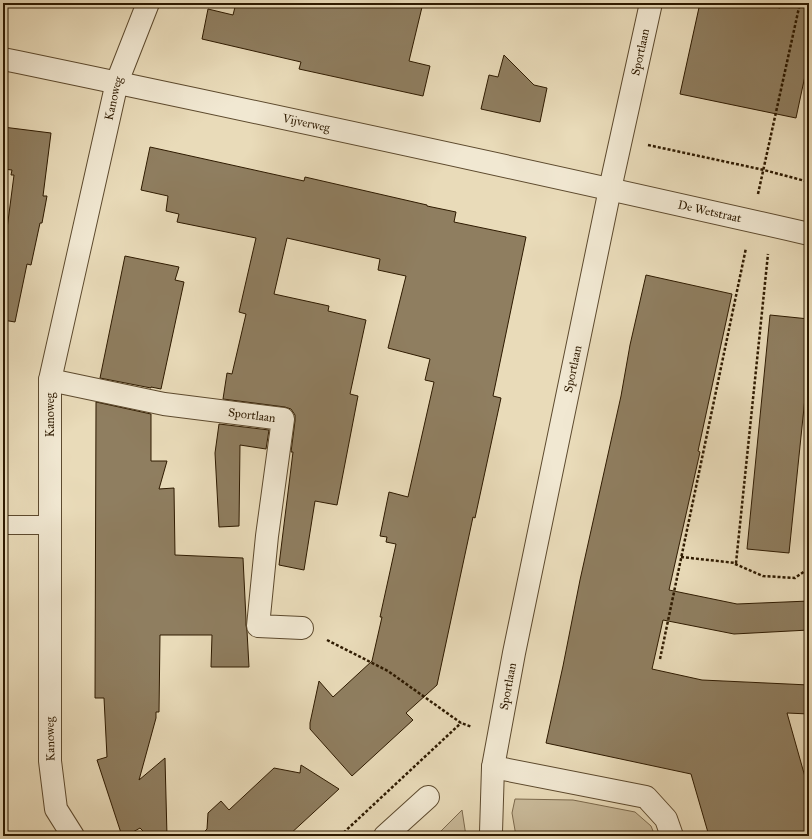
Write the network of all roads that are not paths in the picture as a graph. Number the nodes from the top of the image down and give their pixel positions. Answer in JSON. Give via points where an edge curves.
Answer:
{"nodes":[{"id":1,"x":148,"y":3,"type":"edge"},
{"id":2,"x":651,"y":3,"type":"edge"},
{"id":3,"x":3,"y":59,"type":"edge"},
{"id":4,"x":117,"y":82,"type":"junction"},
{"id":5,"x":610,"y":189,"type":"junction"},
{"id":6,"x":809,"y":234,"type":"edge"},
{"id":7,"x":50,"y":380,"type":"junction"},
{"id":8,"x":50,"y":525,"type":"junction"},
{"id":9,"x":3,"y":526,"type":"edge"},
{"id":10,"x":302,"y":628,"type":"road end"},
{"id":11,"x":493,"y":768,"type":"junction"},
{"id":12,"x":428,"y":797,"type":"dead end"},
{"id":13,"x":73,"y":836,"type":"edge"},
{"id":14,"x":385,"y":836,"type":"edge"},
{"id":15,"x":492,"y":836,"type":"edge"},
{"id":16,"x":672,"y":836,"type":"edge"}],
"edges":[{"from":1,"to":4,"type":"street","name":"Kanoweg"},
{"from":2,"to":5,"type":"street","name":"Sportlaan"},
{"from":3,"to":4,"type":"street","name":"Vijverweg"},
{"from":4,"to":5,"type":"street","name":"Vijverweg"},
{"from":4,"to":7,"type":"street","name":"Kanoweg"},
{"from":5,"to":6,"type":"street","name":"De Wetstraat"},
{"from":5,"to":11,"type":"street","name":"Sportlaan","via":[[514,653]]},
{"from":7,"to":8,"type":"street","name":"Kanoweg"},
{"from":7,"to":10,"type":"street","name":"Sportlaan","via":[[164,404],[283,419],[258,626]]},
{"from":8,"to":9,"type":"lane"},
{"from":8,"to":13,"type":"street","name":"Kanoweg","via":[[50,761],[56,809]]},
{"from":11,"to":15,"type":"street","name":"Sportlaan"},
{"from":11,"to":16,"type":"street","via":[[646,797],[666,819]]},
{"from":12,"to":14,"type":"street"}]}
